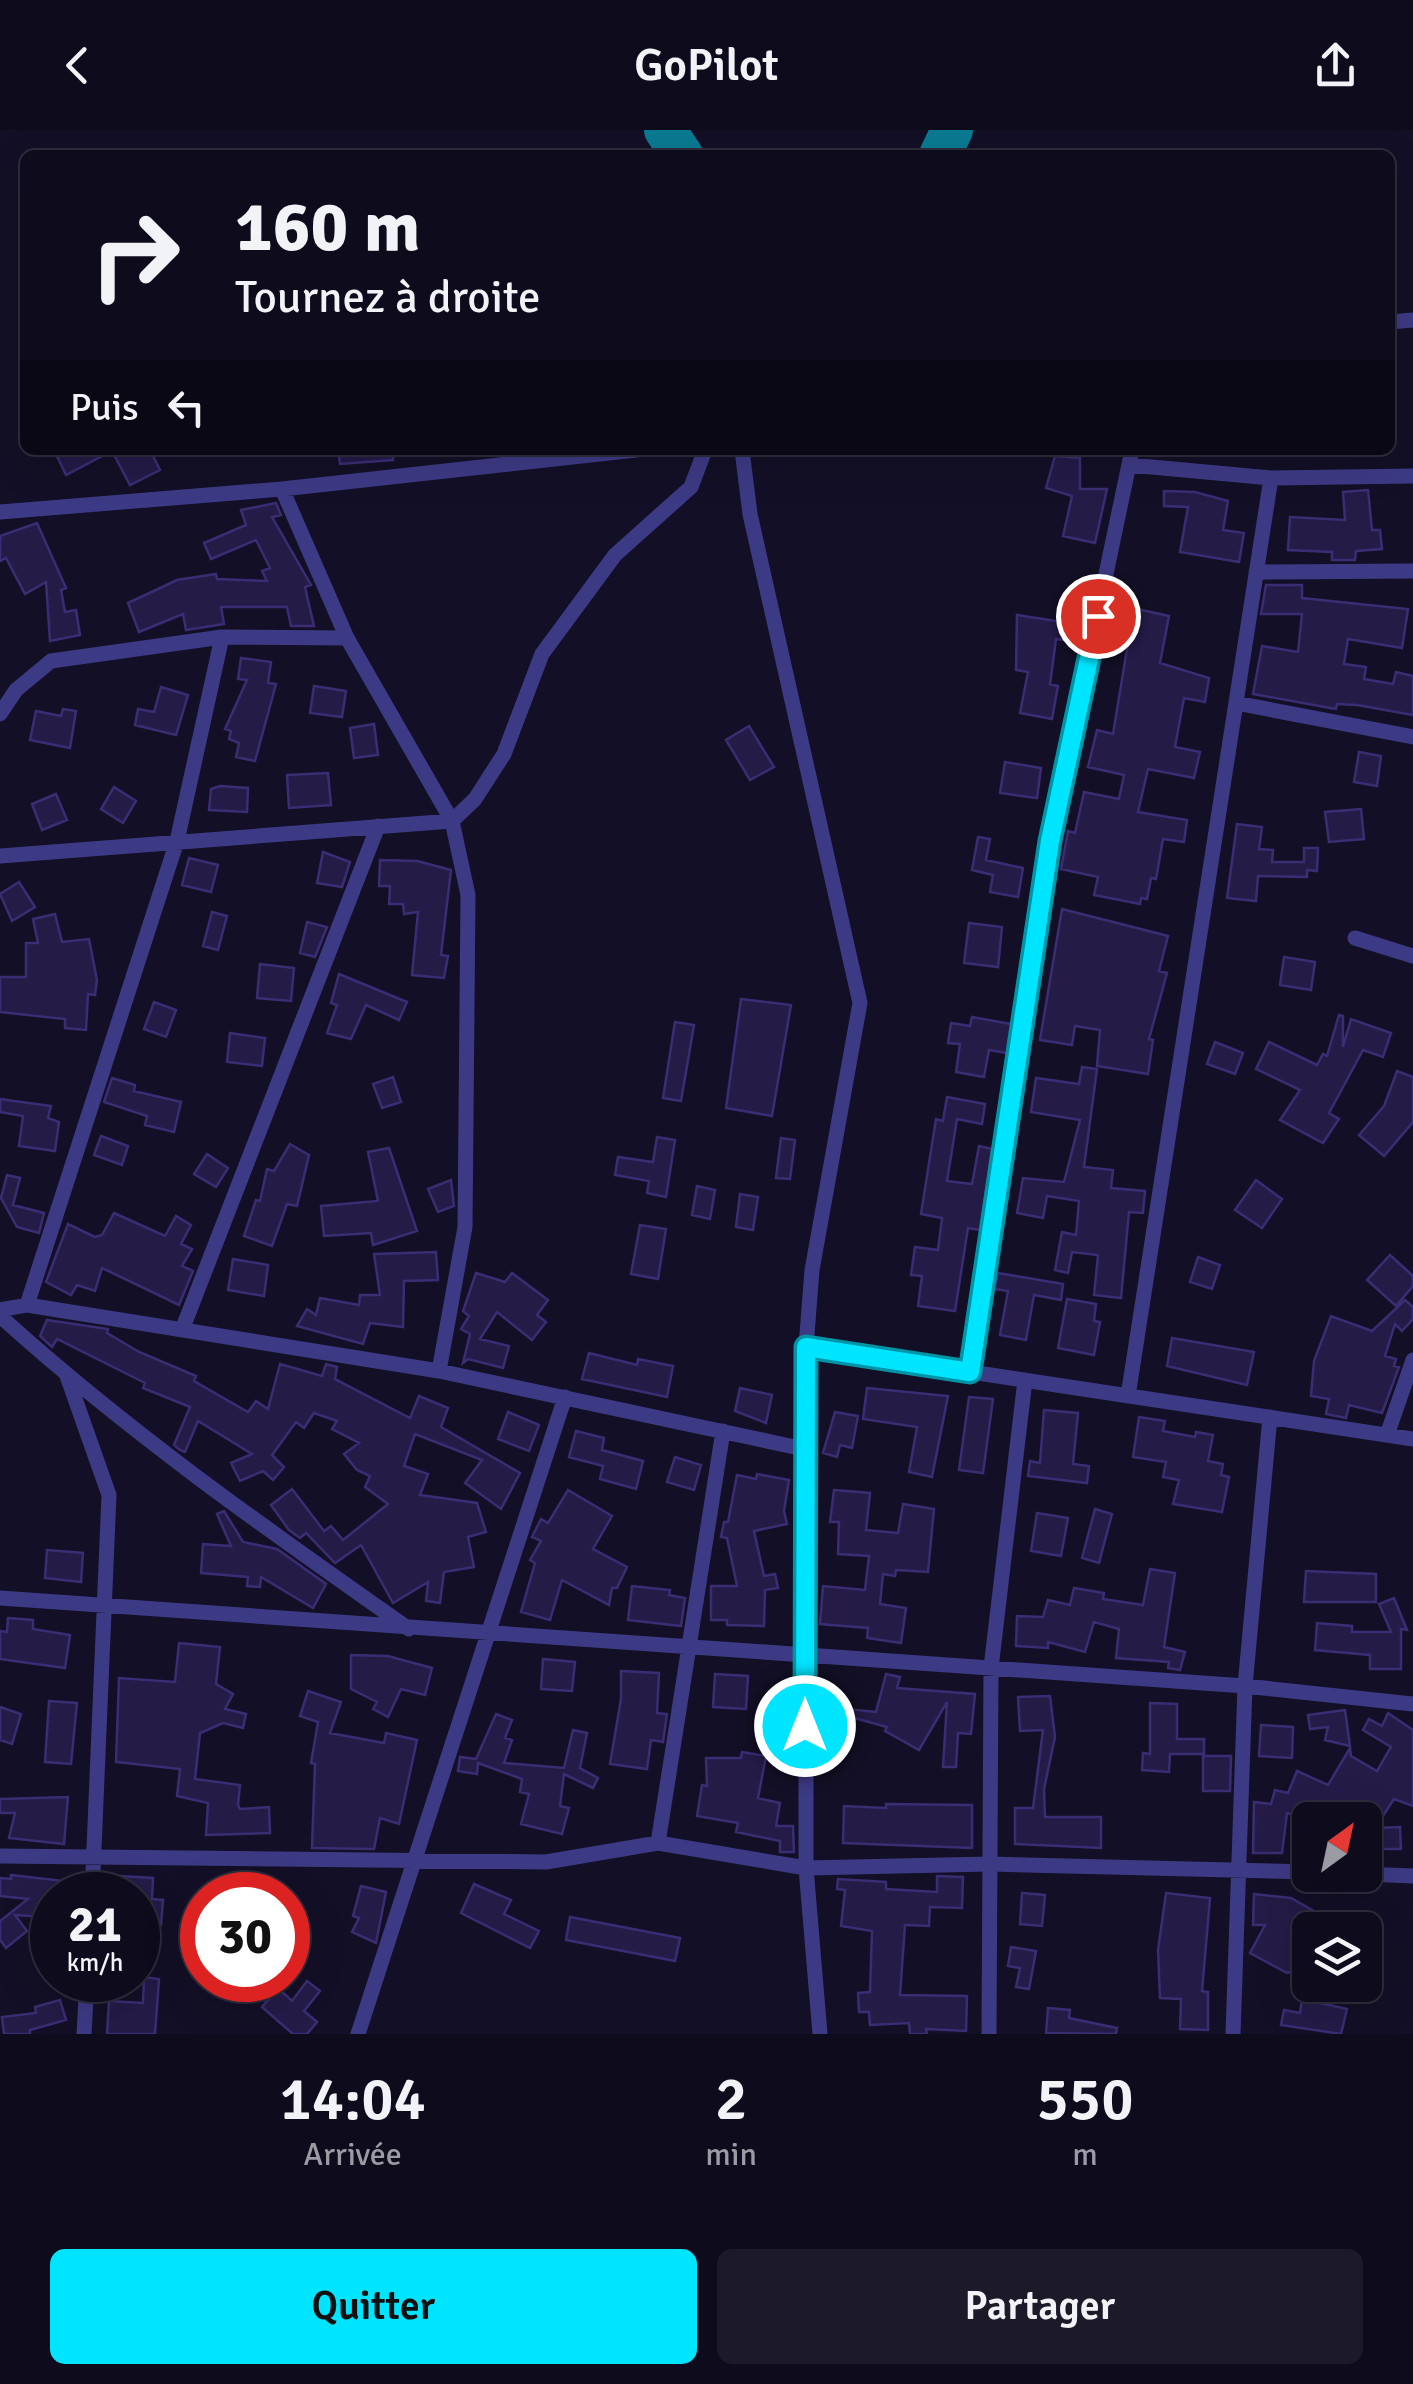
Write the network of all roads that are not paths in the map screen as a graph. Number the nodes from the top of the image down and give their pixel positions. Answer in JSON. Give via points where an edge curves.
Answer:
{"nodes":[{"id":1,"x":591,"y":455,"type":"edge"},
{"id":2,"x":703,"y":455,"type":"edge"},
{"id":3,"x":743,"y":455,"type":"edge"},
{"id":4,"x":1131,"y":458,"type":"edge"},
{"id":5,"x":1413,"y":476,"type":"edge"},
{"id":6,"x":1271,"y":478,"type":"junction"},
{"id":7,"x":282,"y":489,"type":"junction"},
{"id":8,"x":0,"y":512,"type":"edge"},
{"id":9,"x":1413,"y":571,"type":"edge"},
{"id":10,"x":1256,"y":572,"type":"junction"},
{"id":11,"x":222,"y":637,"type":"junction"},
{"id":12,"x":347,"y":638,"type":"junction"},
{"id":13,"x":1236,"y":703,"type":"junction"},
{"id":14,"x":0,"y":714,"type":"edge"},
{"id":15,"x":1413,"y":736,"type":"edge"},
{"id":16,"x":452,"y":821,"type":"junction"},
{"id":17,"x":378,"y":826,"type":"junction"},
{"id":18,"x":177,"y":841,"type":"junction"},
{"id":19,"x":0,"y":856,"type":"edge"},
{"id":20,"x":1356,"y":938,"type":"dead end"},
{"id":21,"x":1413,"y":956,"type":"edge"},
{"id":22,"x":28,"y":1306,"type":"junction"},
{"id":23,"x":0,"y":1313,"type":"edge"},
{"id":24,"x":182,"y":1330,"type":"junction"},
{"id":25,"x":806,"y":1347,"type":"junction"},
{"id":26,"x":1413,"y":1360,"type":"edge"},
{"id":27,"x":439,"y":1370,"type":"junction"},
{"id":28,"x":970,"y":1372,"type":"junction"},
{"id":29,"x":67,"y":1376,"type":"junction"},
{"id":30,"x":1025,"y":1380,"type":"junction"},
{"id":31,"x":1128,"y":1396,"type":"junction"},
{"id":32,"x":565,"y":1397,"type":"junction"},
{"id":33,"x":1270,"y":1418,"type":"junction"},
{"id":34,"x":723,"y":1432,"type":"junction"},
{"id":35,"x":1387,"y":1435,"type":"junction"},
{"id":36,"x":1413,"y":1439,"type":"edge"},
{"id":37,"x":804,"y":1448,"type":"junction"},
{"id":38,"x":0,"y":1598,"type":"edge"},
{"id":39,"x":106,"y":1607,"type":"junction"},
{"id":40,"x":410,"y":1630,"type":"junction"},
{"id":41,"x":488,"y":1635,"type":"junction"},
{"id":42,"x":690,"y":1648,"type":"junction"},
{"id":43,"x":804,"y":1656,"type":"junction"},
{"id":44,"x":991,"y":1668,"type":"junction"},
{"id":45,"x":1246,"y":1686,"type":"junction"},
{"id":46,"x":1413,"y":1704,"type":"edge"},
{"id":47,"x":658,"y":1843,"type":"junction"},
{"id":48,"x":0,"y":1856,"type":"edge"},
{"id":49,"x":94,"y":1858,"type":"junction"},
{"id":50,"x":415,"y":1859,"type":"junction"},
{"id":51,"x":990,"y":1864,"type":"junction"},
{"id":52,"x":806,"y":1868,"type":"junction"},
{"id":53,"x":1239,"y":1869,"type":"junction"},
{"id":54,"x":1292,"y":1871,"type":"edge"},
{"id":55,"x":93,"y":1872,"type":"edge"},
{"id":56,"x":1382,"y":1875,"type":"edge"},
{"id":57,"x":1413,"y":1876,"type":"edge"},
{"id":58,"x":86,"y":2002,"type":"edge"},
{"id":59,"x":84,"y":2034,"type":"edge"},
{"id":60,"x":358,"y":2034,"type":"edge"},
{"id":61,"x":820,"y":2034,"type":"edge"},
{"id":62,"x":989,"y":2034,"type":"edge"},
{"id":63,"x":1233,"y":2034,"type":"edge"}],
"edges":[{"from":1,"to":7,"type":"street"},
{"from":2,"to":16,"type":"street","via":[[691,487],[614,555],[542,654],[504,754]]},
{"from":3,"to":25,"type":"street","via":[[750,514],[860,1004],[812,1270]]},
{"from":4,"to":6,"type":"street"},
{"from":4,"to":28,"type":"street","via":[[1050,841]]},
{"from":5,"to":6,"type":"street"},
{"from":6,"to":10,"type":"street"},
{"from":7,"to":8,"type":"street"},
{"from":7,"to":12,"type":"street"},
{"from":9,"to":10,"type":"street"},
{"from":10,"to":13,"type":"street"},
{"from":11,"to":12,"type":"street"},
{"from":11,"to":14,"type":"street","via":[[51,661],[16,690]]},
{"from":11,"to":18,"type":"street"},
{"from":12,"to":16,"type":"street"},
{"from":13,"to":15,"type":"street"},
{"from":13,"to":31,"type":"street"},
{"from":16,"to":17,"type":"street"},
{"from":16,"to":27,"type":"street","via":[[468,895],[465,1227]]},
{"from":17,"to":18,"type":"street"},
{"from":17,"to":24,"type":"street"},
{"from":18,"to":19,"type":"street"},
{"from":18,"to":22,"type":"street"},
{"from":20,"to":21,"type":"street"},
{"from":22,"to":23,"type":"street"},
{"from":22,"to":24,"type":"street"},
{"from":23,"to":29,"type":"street"},
{"from":24,"to":27,"type":"street"},
{"from":25,"to":28,"type":"street"},
{"from":25,"to":37,"type":"street"},
{"from":26,"to":35,"type":"street"},
{"from":27,"to":32,"type":"street"},
{"from":28,"to":30,"type":"street"},
{"from":29,"to":39,"type":"street","via":[[109,1495]]},
{"from":29,"to":40,"type":"street","via":[[212,1491]]},
{"from":30,"to":31,"type":"street"},
{"from":30,"to":44,"type":"street"},
{"from":31,"to":33,"type":"street"},
{"from":32,"to":34,"type":"street"},
{"from":32,"to":41,"type":"street"},
{"from":33,"to":35,"type":"street"},
{"from":33,"to":45,"type":"street"},
{"from":34,"to":37,"type":"street"},
{"from":34,"to":42,"type":"street"},
{"from":35,"to":36,"type":"street"},
{"from":37,"to":43,"type":"street"},
{"from":38,"to":39,"type":"street"},
{"from":39,"to":40,"type":"street"},
{"from":39,"to":49,"type":"street"},
{"from":40,"to":41,"type":"street"},
{"from":41,"to":42,"type":"street"},
{"from":41,"to":50,"type":"street"},
{"from":42,"to":43,"type":"street"},
{"from":42,"to":47,"type":"street"},
{"from":43,"to":44,"type":"street"},
{"from":43,"to":52,"type":"street"},
{"from":44,"to":45,"type":"street"},
{"from":44,"to":51,"type":"street"},
{"from":45,"to":46,"type":"street"},
{"from":45,"to":53,"type":"street"},
{"from":47,"to":50,"type":"street","via":[[546,1862]]},
{"from":47,"to":52,"type":"street"},
{"from":48,"to":49,"type":"street"},
{"from":49,"to":50,"type":"street"},
{"from":49,"to":55,"type":"street"},
{"from":50,"to":60,"type":"street"},
{"from":51,"to":52,"type":"street"},
{"from":51,"to":53,"type":"street"},
{"from":51,"to":62,"type":"street"},
{"from":52,"to":61,"type":"street"},
{"from":53,"to":54,"type":"street"},
{"from":53,"to":63,"type":"street"},
{"from":56,"to":57,"type":"street"},
{"from":58,"to":59,"type":"street"}]}
